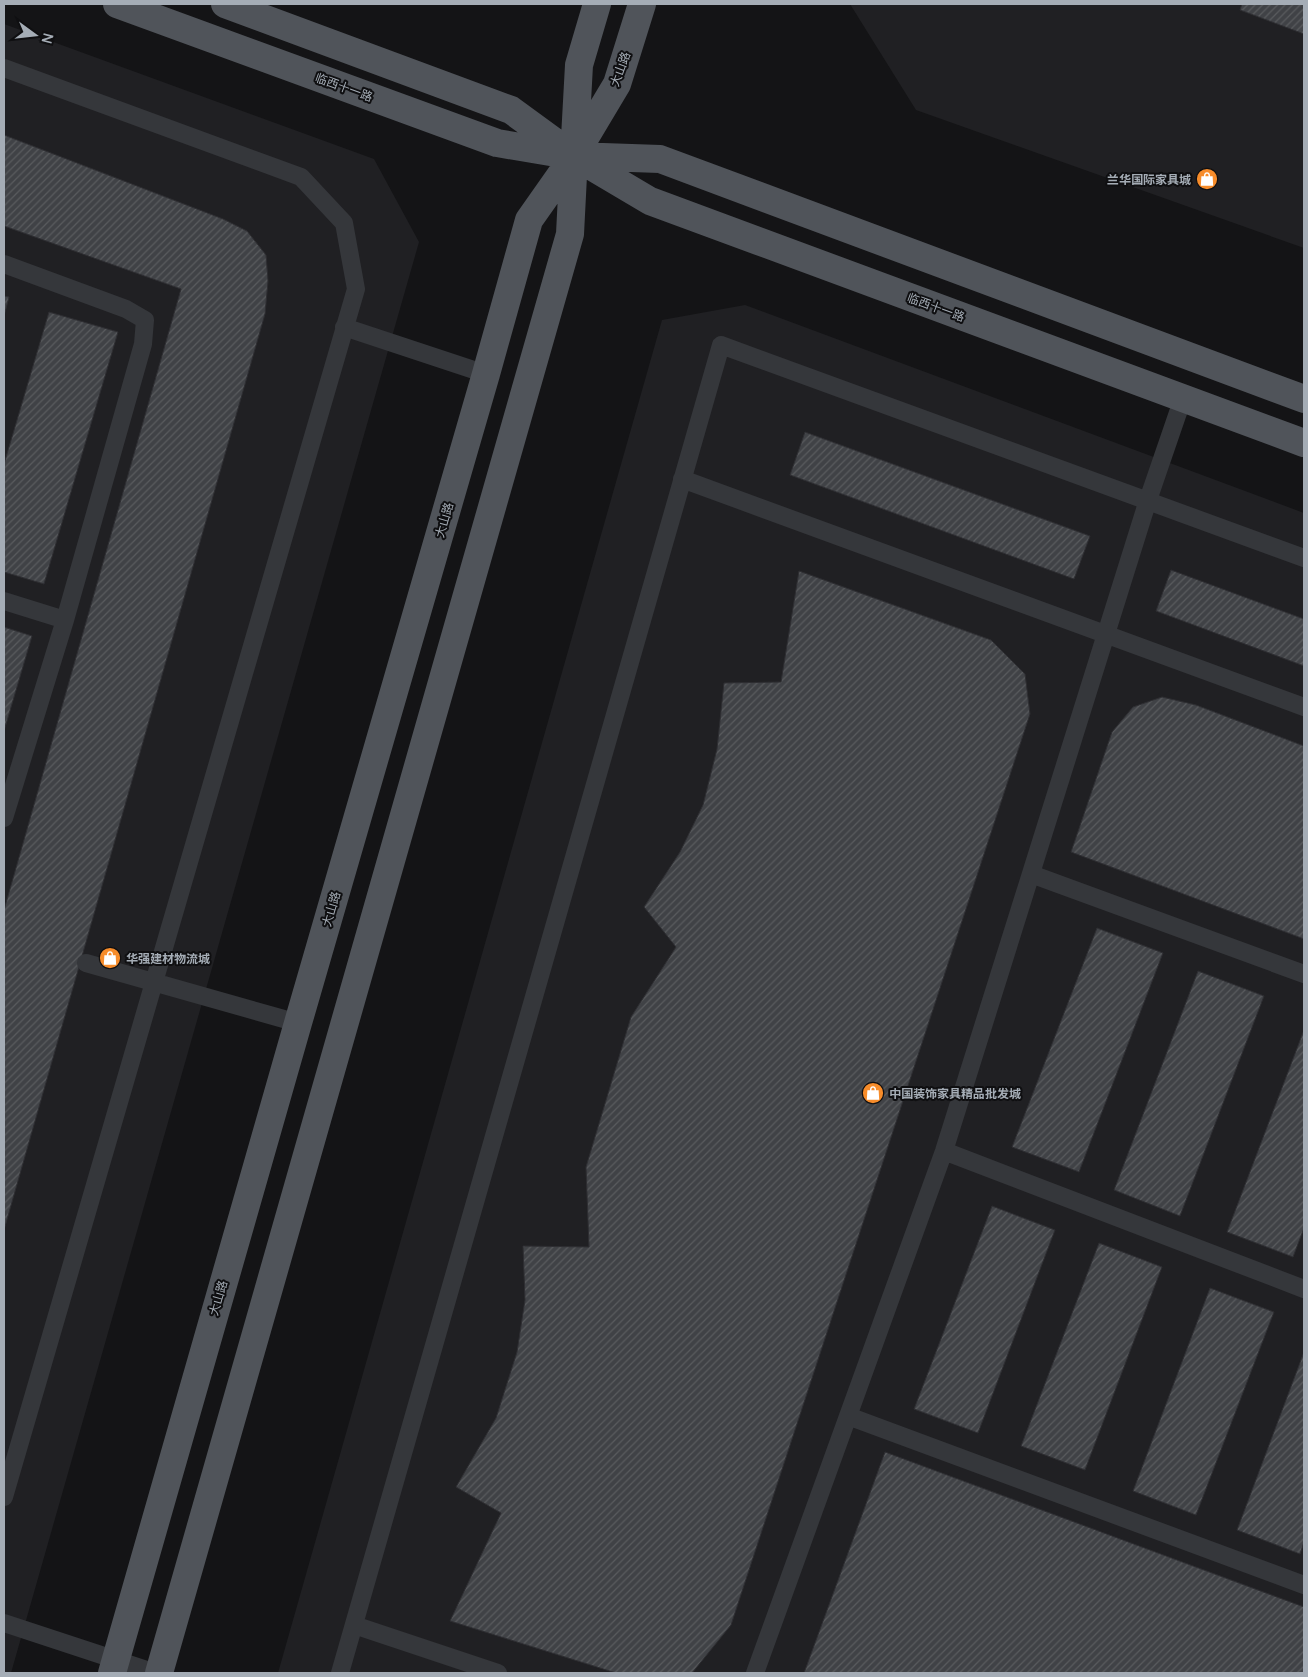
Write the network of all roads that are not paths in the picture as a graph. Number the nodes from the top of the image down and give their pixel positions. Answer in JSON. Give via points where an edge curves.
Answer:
{"nodes":[{"id":1,"x":117,"y":4,"type":"edge"},
{"id":2,"x":167,"y":4,"type":"edge"},
{"id":3,"x":225,"y":4,"type":"edge"},
{"id":4,"x":597,"y":4,"type":"edge"},
{"id":5,"x":642,"y":4,"type":"edge"},
{"id":6,"x":4,"y":68,"type":"edge"},
{"id":7,"x":574,"y":156,"type":"junction"},
{"id":8,"x":4,"y":264,"type":"edge"},
{"id":9,"x":344,"y":327,"type":"junction"},
{"id":10,"x":486,"y":374,"type":"junction"},
{"id":11,"x":1183,"y":398,"type":"junction"},
{"id":12,"x":1304,"y":400,"type":"edge"},
{"id":13,"x":1304,"y":443,"type":"edge"},
{"id":14,"x":682,"y":479,"type":"junction"},
{"id":15,"x":1148,"y":500,"type":"junction"},
{"id":16,"x":1304,"y":558,"type":"edge"},
{"id":17,"x":4,"y":601,"type":"edge"},
{"id":18,"x":65,"y":620,"type":"junction"},
{"id":19,"x":1106,"y":635,"type":"junction"},
{"id":20,"x":1304,"y":707,"type":"edge"},
{"id":21,"x":4,"y":818,"type":"edge"},
{"id":22,"x":1031,"y":874,"type":"junction"},
{"id":23,"x":86,"y":963,"type":"dead end"},
{"id":24,"x":1304,"y":974,"type":"edge"},
{"id":25,"x":153,"y":983,"type":"junction"},
{"id":26,"x":298,"y":1023,"type":"junction"},
{"id":27,"x":944,"y":1151,"type":"junction"},
{"id":28,"x":1304,"y":1289,"type":"edge"},
{"id":29,"x":848,"y":1416,"type":"junction"},
{"id":30,"x":4,"y":1497,"type":"edge"},
{"id":31,"x":1304,"y":1585,"type":"edge"},
{"id":32,"x":4,"y":1623,"type":"edge"},
{"id":33,"x":354,"y":1625,"type":"junction"},
{"id":34,"x":114,"y":1667,"type":"edge"},
{"id":35,"x":158,"y":1673,"type":"edge"},
{"id":36,"x":340,"y":1673,"type":"edge"},
{"id":37,"x":498,"y":1673,"type":"edge"},
{"id":38,"x":755,"y":1673,"type":"edge"}],
"edges":[{"from":1,"to":7,"type":"main road","name":"临西十一路","via":[[497,143]]},
{"from":2,"to":7,"type":"main road","name":"临西十一路"},
{"from":3,"to":7,"type":"main road","name":"临西十一路","via":[[511,110]]},
{"from":4,"to":7,"type":"main road","name":"大山路","via":[[578,66]]},
{"from":5,"to":7,"type":"main road","name":"大山路","via":[[617,84]]},
{"from":6,"to":9,"type":"lane","via":[[301,177],[344,223],[356,289]]},
{"from":7,"to":10,"type":"main road","name":"大山路","via":[[529,220]]},
{"from":7,"to":11,"type":"main road","name":"临西十一路","via":[[650,201]]},
{"from":7,"to":12,"type":"main road","name":"临西十一路","via":[[660,159]]},
{"from":7,"to":35,"type":"main road","name":"大山路","via":[[570,234]]},
{"from":8,"to":18,"type":"lane","via":[[126,309],[145,320],[143,344]]},
{"from":9,"to":10,"type":"lane"},
{"from":9,"to":25,"type":"lane"},
{"from":10,"to":26,"type":"main road","name":"大山路"},
{"from":11,"to":13,"type":"main road","name":"临西十一路"},
{"from":11,"to":15,"type":"lane"},
{"from":14,"to":15,"type":"lane","via":[[721,345]]},
{"from":14,"to":19,"type":"lane"},
{"from":14,"to":33,"type":"lane"},
{"from":15,"to":16,"type":"lane"},
{"from":15,"to":19,"type":"lane"},
{"from":17,"to":18,"type":"lane"},
{"from":18,"to":21,"type":"lane"},
{"from":19,"to":20,"type":"lane"},
{"from":19,"to":22,"type":"lane"},
{"from":22,"to":24,"type":"lane"},
{"from":22,"to":27,"type":"lane"},
{"from":23,"to":25,"type":"lane"},
{"from":25,"to":26,"type":"lane"},
{"from":25,"to":30,"type":"lane"},
{"from":26,"to":34,"type":"main road","name":"大山路"},
{"from":27,"to":28,"type":"lane"},
{"from":27,"to":29,"type":"lane"},
{"from":29,"to":31,"type":"lane"},
{"from":29,"to":38,"type":"lane"},
{"from":32,"to":34,"type":"lane"},
{"from":33,"to":36,"type":"lane"},
{"from":33,"to":37,"type":"lane"},
{"from":34,"to":35,"type":"lane"}]}
